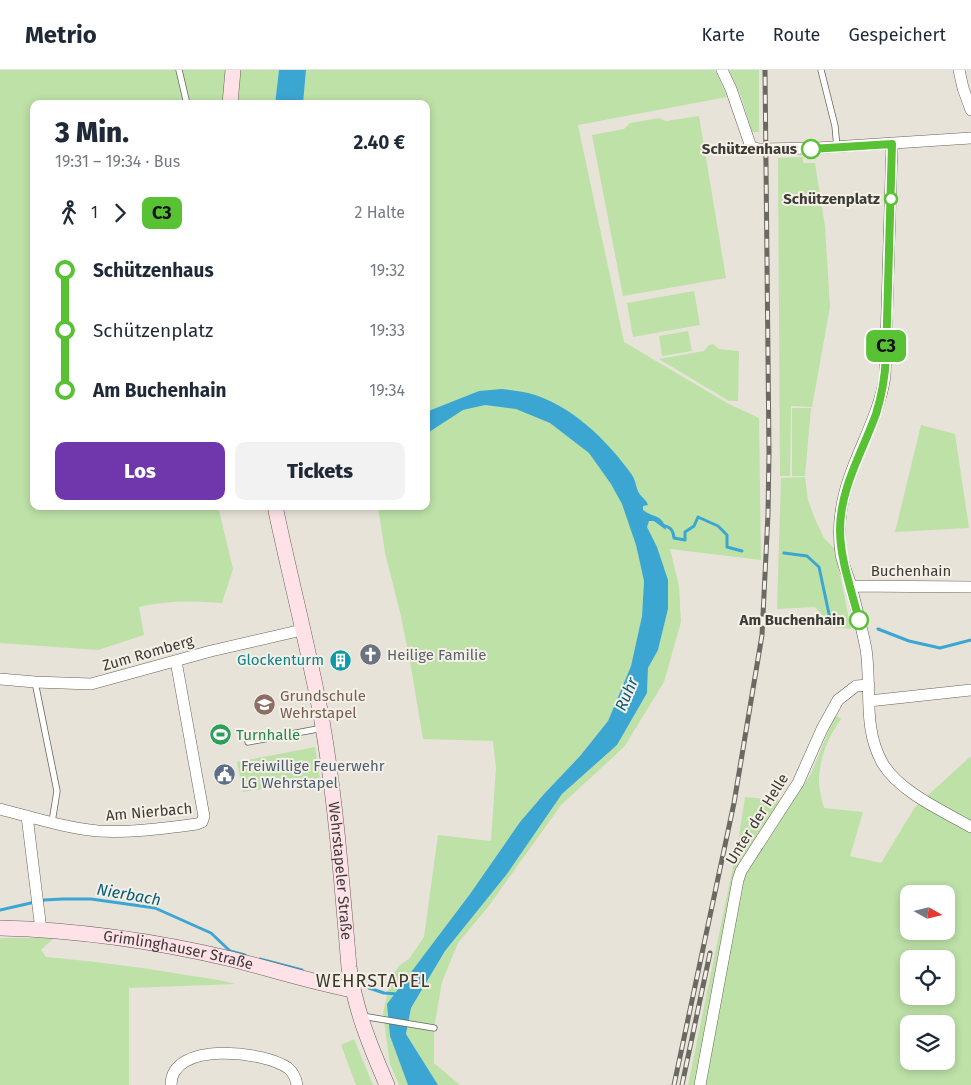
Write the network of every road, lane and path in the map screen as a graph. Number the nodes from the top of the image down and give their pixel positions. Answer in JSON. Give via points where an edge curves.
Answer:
{"nodes":[{"id":1,"x":179,"y":70,"type":"edge"},
{"id":2,"x":233,"y":70,"type":"edge"},
{"id":3,"x":722,"y":70,"type":"edge"},
{"id":4,"x":821,"y":70,"type":"edge"},
{"id":5,"x":959,"y":70,"type":"edge"},
{"id":6,"x":186,"y":100,"type":"edge"},
{"id":7,"x":230,"y":100,"type":"edge"},
{"id":8,"x":971,"y":110,"type":"edge"},
{"id":9,"x":971,"y":138,"type":"edge"},
{"id":10,"x":892,"y":144,"type":"junction"},
{"id":11,"x":837,"y":147,"type":"junction"},
{"id":12,"x":276,"y":510,"type":"edge"},
{"id":13,"x":851,"y":586,"type":"junction"},
{"id":14,"x":971,"y":587,"type":"edge"},
{"id":15,"x":302,"y":630,"type":"junction"},
{"id":16,"x":176,"y":661,"type":"junction"},
{"id":17,"x":0,"y":679,"type":"edge"},
{"id":18,"x":35,"y":682,"type":"junction"},
{"id":19,"x":869,"y":685,"type":"junction"},
{"id":20,"x":971,"y":690,"type":"edge"},
{"id":21,"x":869,"y":701,"type":"junction"},
{"id":22,"x":323,"y":728,"type":"junction"},
{"id":23,"x":248,"y":742,"type":"dead end"},
{"id":24,"x":0,"y":809,"type":"edge"},
{"id":25,"x":27,"y":816,"type":"junction"},
{"id":26,"x":52,"y":822,"type":"junction"},
{"id":27,"x":971,"y":827,"type":"edge"},
{"id":28,"x":0,"y":928,"type":"edge"},
{"id":29,"x":42,"y":930,"type":"junction"},
{"id":30,"x":353,"y":990,"type":"junction"},
{"id":31,"x":365,"y":1016,"type":"junction"},
{"id":32,"x":434,"y":1028,"type":"dead end"},
{"id":33,"x":171,"y":1085,"type":"edge"},
{"id":34,"x":297,"y":1085,"type":"edge"},
{"id":35,"x":387,"y":1085,"type":"edge"},
{"id":36,"x":700,"y":1085,"type":"edge"}],
"edges":[{"from":1,"to":6,"type":"lane"},
{"from":2,"to":7,"type":"main road"},
{"from":3,"to":11,"type":"street","via":[[751,146],[766,150]]},
{"from":4,"to":11,"type":"lane"},
{"from":5,"to":8,"type":"street"},
{"from":9,"to":10,"type":"street"},
{"from":10,"to":11,"type":"street"},
{"from":10,"to":13,"type":"street","via":[[883,388],[847,486],[841,513],[842,555]]},
{"from":12,"to":15,"type":"main road","name":"Wehrstapeler Straße"},
{"from":13,"to":14,"type":"street","name":"Buchenhain"},
{"from":13,"to":19,"type":"street","via":[[866,649]]},
{"from":15,"to":16,"type":"street","name":"Zum Romberg"},
{"from":15,"to":22,"type":"main road","name":"Wehrstapeler Straße"},
{"from":16,"to":18,"type":"street","name":"Zum Romberg","via":[[92,684]]},
{"from":16,"to":26,"type":"street","name":"Am Nierbach","via":[[203,810],[202,822],[121,831],[88,830]]},
{"from":17,"to":18,"type":"street","name":"Zum Romberg"},
{"from":18,"to":26,"type":"lane","via":[[58,791]]},
{"from":19,"to":21,"type":"street"},
{"from":19,"to":36,"type":"street","name":"Unter der Helle","via":[[856,686],[838,700],[798,783],[741,871]]},
{"from":20,"to":21,"type":"street"},
{"from":21,"to":27,"type":"street","via":[[873,740],[888,771],[900,784]]},
{"from":22,"to":23,"type":"lane"},
{"from":22,"to":30,"type":"main road","name":"Wehrstapeler Straße"},
{"from":24,"to":25,"type":"street","name":"Am Nierbach"},
{"from":25,"to":26,"type":"street","name":"Am Nierbach"},
{"from":25,"to":29,"type":"street"},
{"from":28,"to":29,"type":"main road","name":"Grimlinghauser Straße"},
{"from":29,"to":30,"type":"main road","name":"Grimlinghauser Straße","via":[[150,942],[229,958]]},
{"from":30,"to":31,"type":"main road","name":"Wehrstapeler Straße"},
{"from":31,"to":32,"type":"lane"},
{"from":31,"to":35,"type":"main road","name":"Wehrstapeler Straße","via":[[366,1036]]},
{"from":33,"to":34,"type":"street","via":[[172,1075],[182,1064],[200,1056],[226,1053],[280,1064],[293,1074]]}]}
